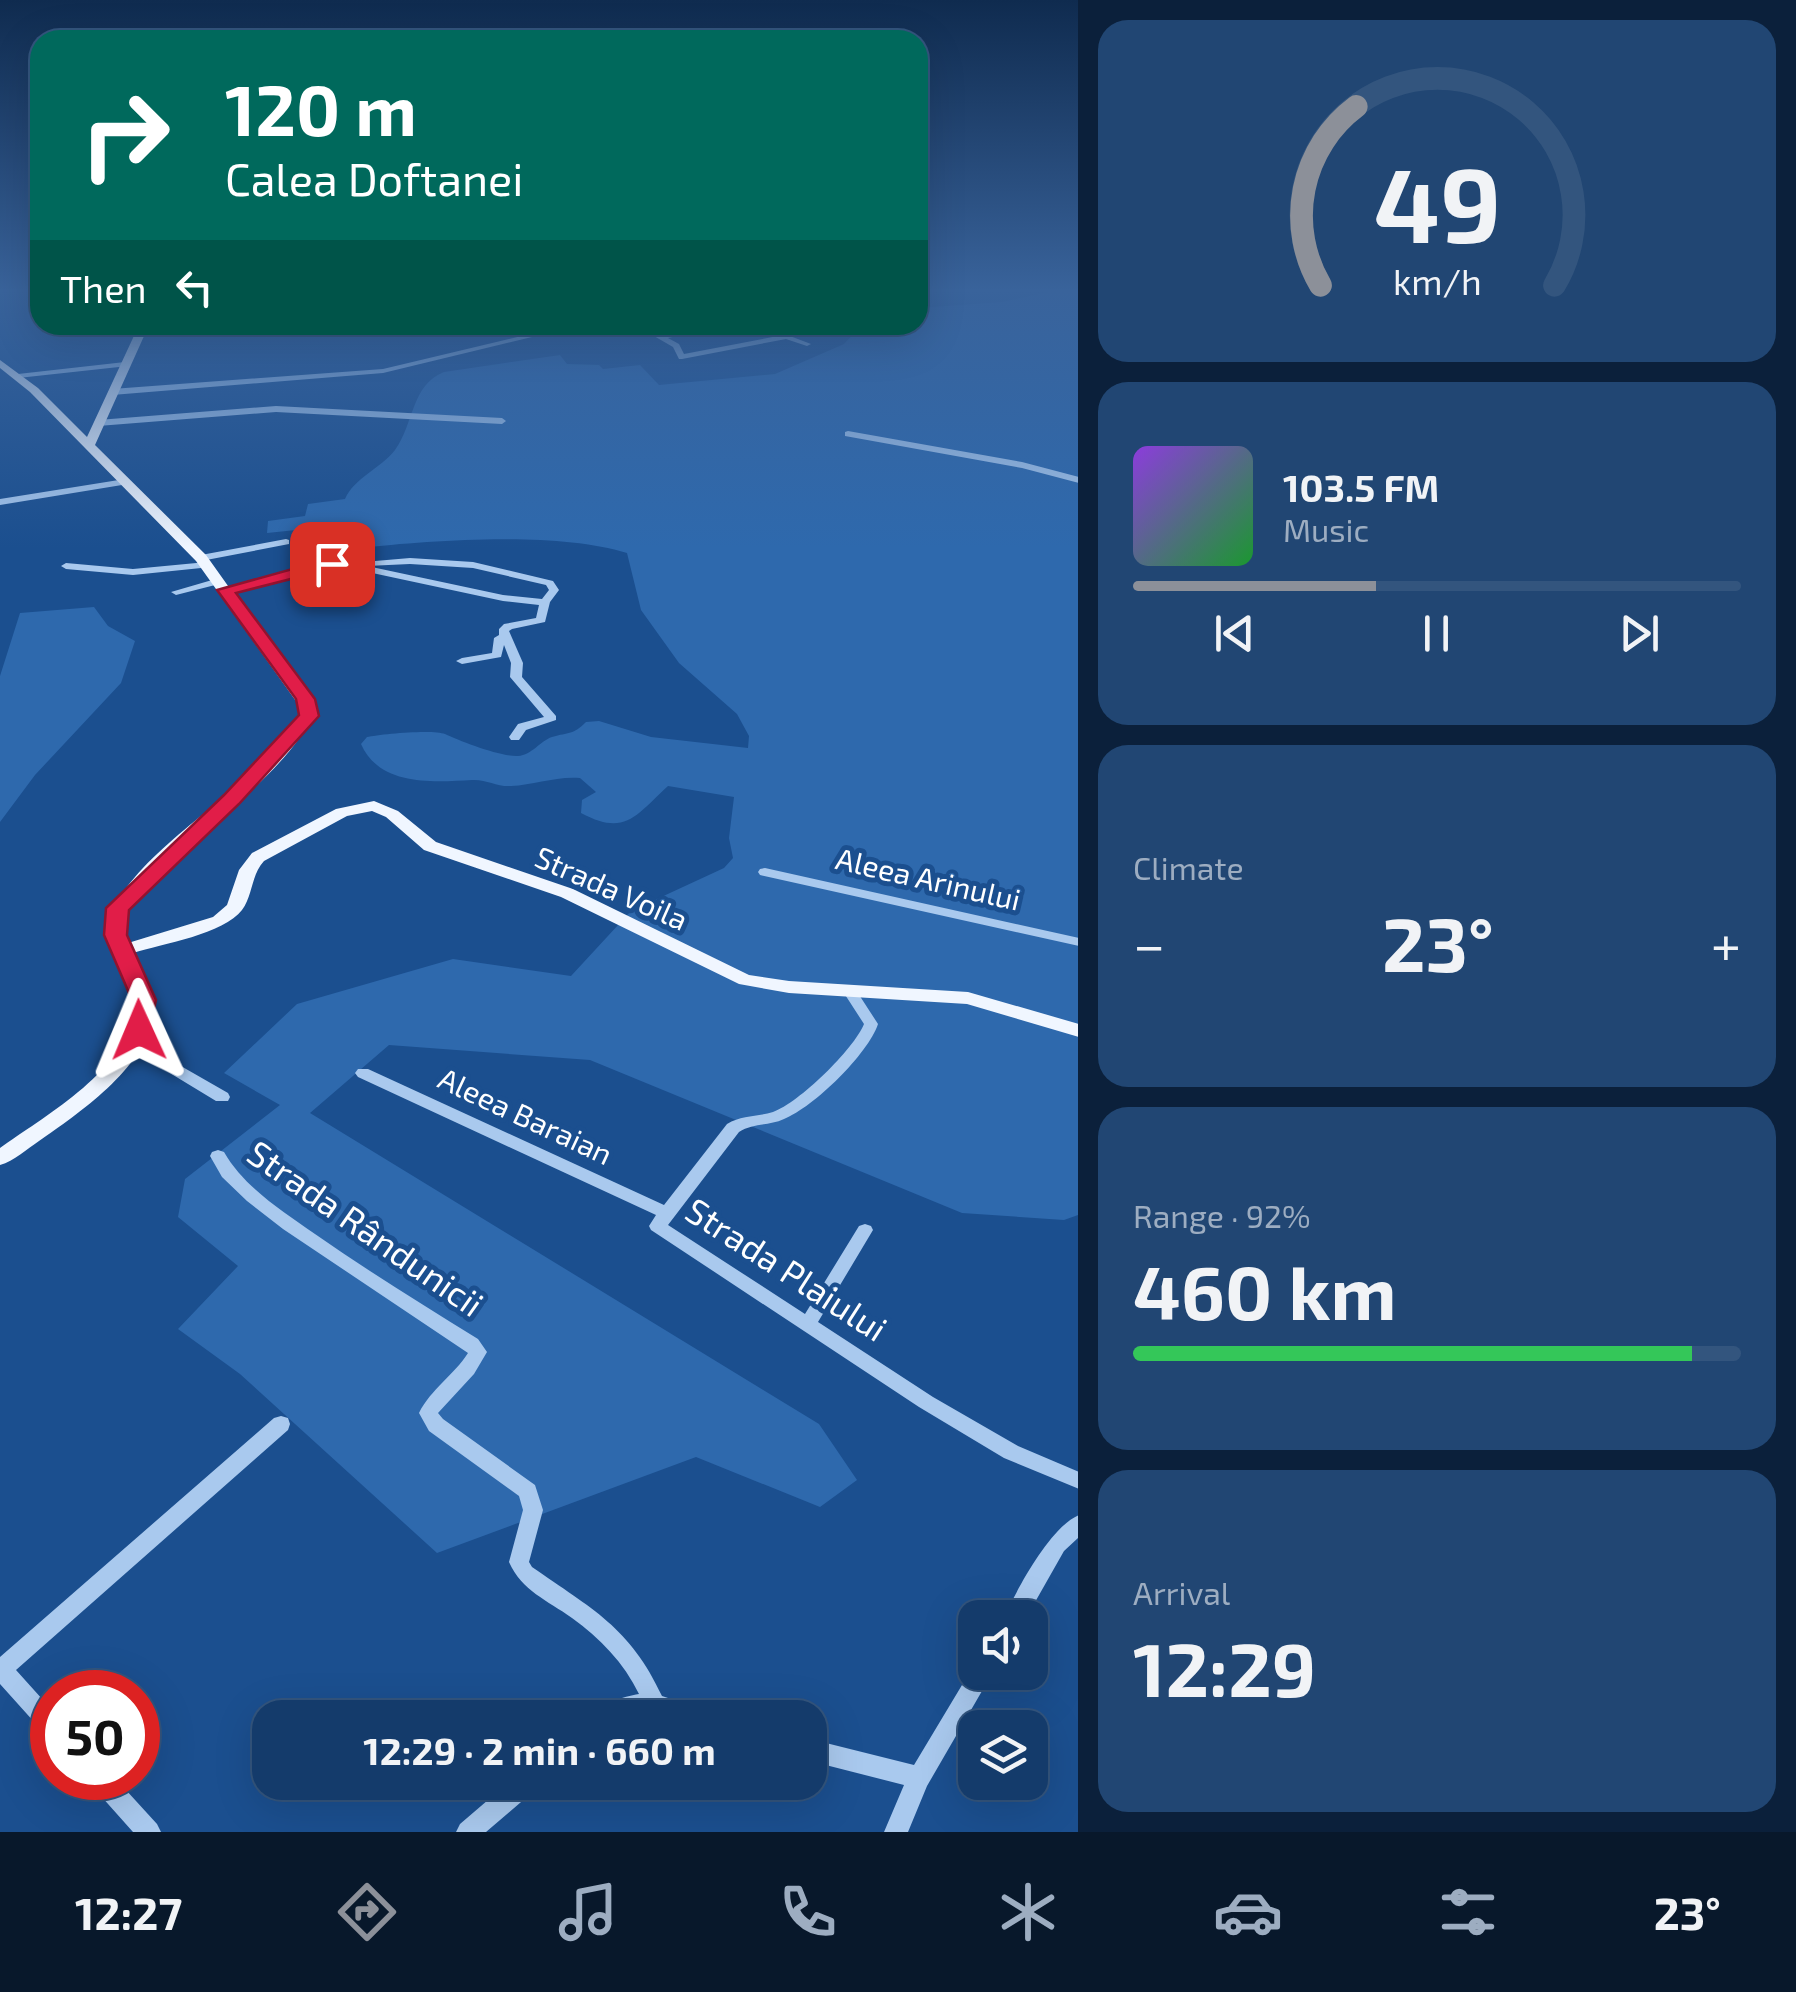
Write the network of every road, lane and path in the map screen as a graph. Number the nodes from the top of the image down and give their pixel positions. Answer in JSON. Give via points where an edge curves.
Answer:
{"nodes":[{"id":1,"x":18,"y":376,"type":"edge"},
{"id":2,"x":119,"y":376,"type":"edge"},
{"id":3,"x":312,"y":376,"type":"edge"},
{"id":4,"x":112,"y":392,"type":"junction"},
{"id":5,"x":502,"y":421,"type":"dead end"},
{"id":6,"x":98,"y":423,"type":"junction"},
{"id":7,"x":848,"y":434,"type":"dead end"},
{"id":8,"x":89,"y":446,"type":"junction"},
{"id":9,"x":1078,"y":480,"type":"edge"},
{"id":10,"x":124,"y":482,"type":"junction"},
{"id":11,"x":0,"y":502,"type":"edge"},
{"id":12,"x":286,"y":542,"type":"dead end"},
{"id":13,"x":204,"y":562,"type":"junction"},
{"id":14,"x":342,"y":563,"type":"junction"},
{"id":15,"x":66,"y":566,"type":"dead end"},
{"id":16,"x":366,"y":568,"type":"junction"},
{"id":17,"x":372,"y":583,"type":"dead end"},
{"id":18,"x":222,"y":586,"type":"junction"},
{"id":19,"x":176,"y":592,"type":"dead end"},
{"id":20,"x":545,"y":602,"type":"junction"},
{"id":21,"x":503,"y":631,"type":"junction"},
{"id":22,"x":462,"y":662,"type":"dead end"},
{"id":23,"x":516,"y":737,"type":"dead end"},
{"id":24,"x":764,"y":872,"type":"dead end"},
{"id":25,"x":1078,"y":942,"type":"edge"},
{"id":26,"x":122,"y":950,"type":"junction"},
{"id":27,"x":849,"y":990,"type":"junction"},
{"id":28,"x":1078,"y":1031,"type":"edge"},
{"id":29,"x":132,"y":1044,"type":"junction"},
{"id":30,"x":363,"y":1073,"type":"dead end"},
{"id":31,"x":222,"y":1096,"type":"dead end"},
{"id":32,"x":218,"y":1156,"type":"dead end"},
{"id":33,"x":0,"y":1158,"type":"edge"},
{"id":34,"x":664,"y":1212,"type":"junction"},
{"id":35,"x":865,"y":1230,"type":"dead end"},
{"id":36,"x":809,"y":1322,"type":"junction"},
{"id":37,"x":281,"y":1424,"type":"dead end"},
{"id":38,"x":1078,"y":1482,"type":"edge"},
{"id":39,"x":1078,"y":1524,"type":"edge"},
{"id":40,"x":1025,"y":1600,"type":"edge"},
{"id":41,"x":1,"y":1668,"type":"edge"},
{"id":42,"x":971,"y":1690,"type":"edge"},
{"id":43,"x":30,"y":1700,"type":"edge"},
{"id":44,"x":653,"y":1700,"type":"edge"},
{"id":45,"x":827,"y":1754,"type":"edge"},
{"id":46,"x":919,"y":1778,"type":"junction"},
{"id":47,"x":120,"y":1800,"type":"edge"},
{"id":48,"x":506,"y":1800,"type":"edge"},
{"id":49,"x":150,"y":1832,"type":"edge"},
{"id":50,"x":468,"y":1832,"type":"edge"},
{"id":51,"x":896,"y":1832,"type":"edge"}],
"edges":[{"from":1,"to":8,"type":"main road"},
{"from":2,"to":4,"type":"main road"},
{"from":3,"to":4,"type":"street"},
{"from":4,"to":6,"type":"main road"},
{"from":5,"to":6,"type":"street","via":[[276,409]]},
{"from":6,"to":8,"type":"main road"},
{"from":7,"to":9,"type":"street","via":[[1030,465]]},
{"from":8,"to":10,"type":"main road"},
{"from":10,"to":11,"type":"street"},
{"from":10,"to":13,"type":"main road"},
{"from":12,"to":13,"type":"street"},
{"from":13,"to":15,"type":"street","via":[[133,572]]},
{"from":13,"to":18,"type":"main road"},
{"from":14,"to":16,"type":"street"},
{"from":14,"to":18,"type":"street"},
{"from":14,"to":20,"type":"street","via":[[485,567],[549,583],[554,590]]},
{"from":16,"to":17,"type":"street"},
{"from":16,"to":20,"type":"street"},
{"from":18,"to":19,"type":"street"},
{"from":18,"to":26,"type":"main road","via":[[306,699],[309,716],[232,800],[122,901],[113,928]]},
{"from":20,"to":21,"type":"street","via":[[541,620]]},
{"from":21,"to":22,"type":"street","via":[[496,655]]},
{"from":21,"to":23,"type":"street","via":[[516,677],[552,718],[522,727]]},
{"from":24,"to":25,"type":"street","name":"Aleea Arinului"},
{"from":26,"to":27,"type":"main road","name":"Strada Voila","via":[[218,921],[235,907],[258,857],[365,805],[386,810],[430,846],[567,893],[745,980]]},
{"from":26,"to":29,"type":"main road","via":[[144,1000]]},
{"from":27,"to":28,"type":"main road","name":"Strada Voila","via":[[968,998]]},
{"from":27,"to":34,"type":"street","name":"Strada Plaiului","via":[[871,1024],[862,1048],[784,1114],[733,1128]]},
{"from":29,"to":31,"type":"street"},
{"from":29,"to":33,"type":"main road","via":[[94,1088]]},
{"from":30,"to":34,"type":"street","name":"Aleea Baraian"},
{"from":32,"to":44,"type":"street","name":"Strada Rândunicii","via":[[227,1177],[306,1236],[472,1344],[478,1352],[474,1363],[428,1413],[528,1491],[533,1510],[519,1562],[525,1574],[613,1635],[633,1658]]},
{"from":34,"to":36,"type":"street","name":"Strada Plaiului","via":[[660,1230]]},
{"from":35,"to":36,"type":"street"},
{"from":36,"to":38,"type":"street","name":"Strada Plaiului","via":[[926,1402]]},
{"from":37,"to":41,"type":"street"},
{"from":39,"to":40,"type":"street","via":[[1057,1545]]},
{"from":41,"to":43,"type":"street"},
{"from":42,"to":46,"type":"street"},
{"from":45,"to":46,"type":"street"},
{"from":46,"to":51,"type":"street"},
{"from":47,"to":49,"type":"street"},
{"from":48,"to":50,"type":"street"}]}
